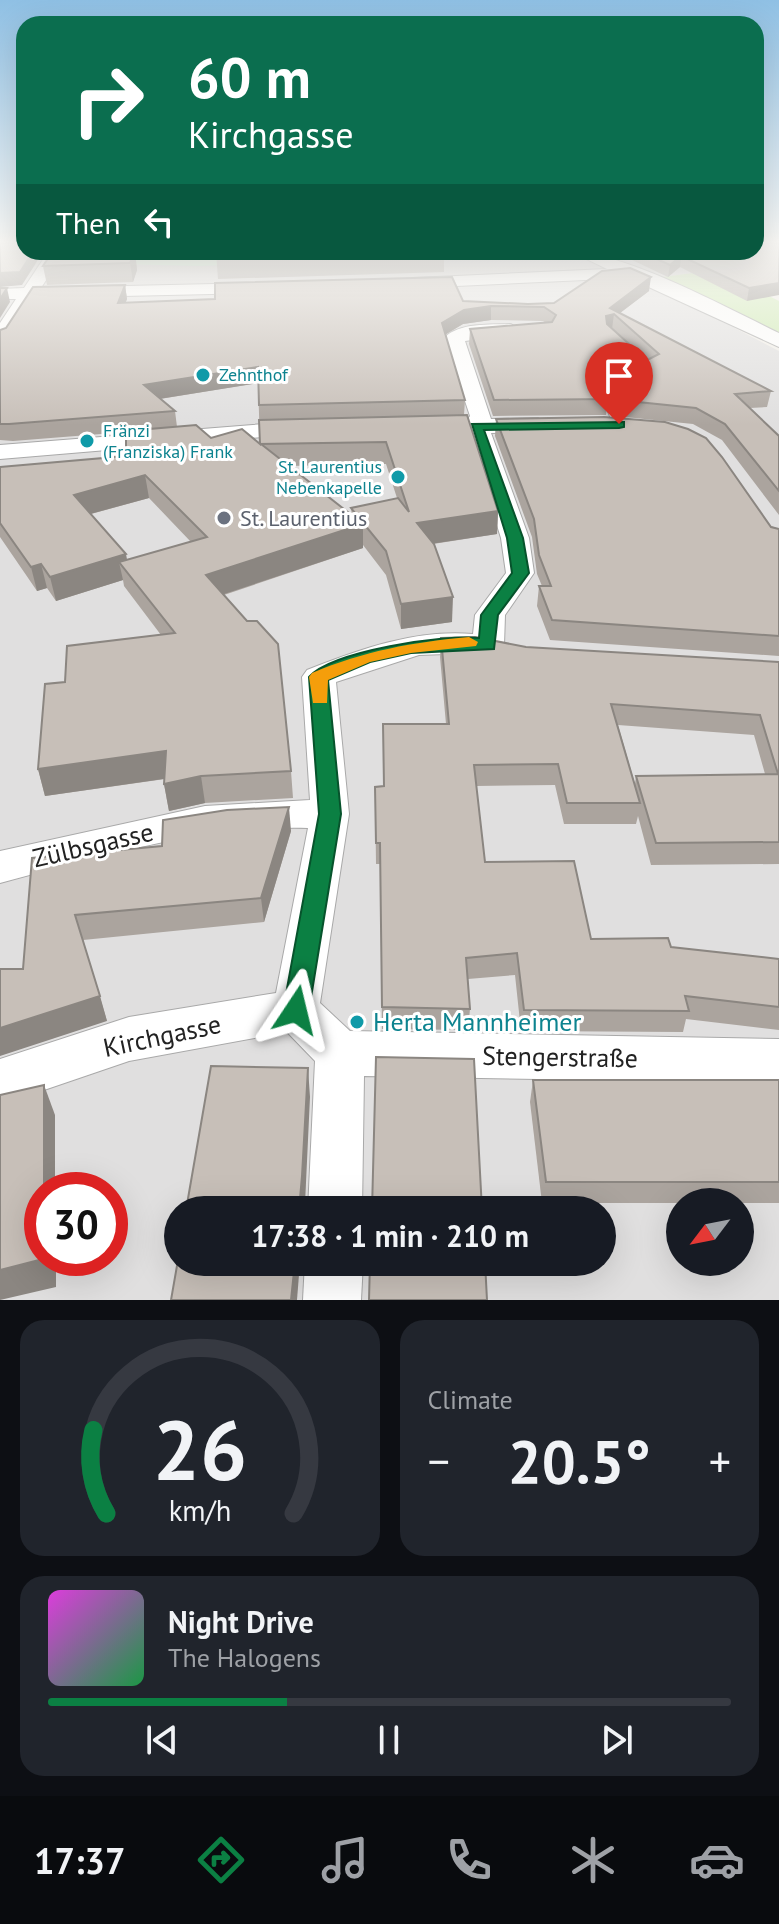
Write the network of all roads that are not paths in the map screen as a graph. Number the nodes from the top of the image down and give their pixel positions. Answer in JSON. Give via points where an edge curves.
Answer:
{"nodes":[{"id":1,"x":23,"y":304,"type":"edge"},
{"id":2,"x":705,"y":304,"type":"edge"},
{"id":3,"x":529,"y":330,"type":"edge"},
{"id":4,"x":610,"y":334,"type":"edge"},
{"id":5,"x":0,"y":337,"type":"edge"},
{"id":6,"x":779,"y":341,"type":"edge"},
{"id":7,"x":595,"y":424,"type":"edge"},
{"id":8,"x":619,"y":424,"type":"junction"},
{"id":9,"x":565,"y":425,"type":"edge"},
{"id":10,"x":477,"y":426,"type":"junction"},
{"id":11,"x":399,"y":427,"type":"edge"},
{"id":12,"x":644,"y":427,"type":"edge"},
{"id":13,"x":321,"y":428,"type":"edge"},
{"id":14,"x":0,"y":452,"type":"edge"},
{"id":15,"x":488,"y":645,"type":"junction"},
{"id":16,"x":524,"y":654,"type":"edge"},
{"id":17,"x":330,"y":814,"type":"junction"},
{"id":18,"x":0,"y":867,"type":"edge"},
{"id":19,"x":296,"y":1010,"type":"junction"},
{"id":20,"x":340,"y":1053,"type":"junction"},
{"id":21,"x":779,"y":1061,"type":"edge"},
{"id":22,"x":0,"y":1082,"type":"edge"},
{"id":23,"x":335,"y":1196,"type":"edge"},
{"id":24,"x":333,"y":1276,"type":"edge"},
{"id":25,"x":332,"y":1300,"type":"edge"}],
"edges":[{"from":1,"to":5,"type":"street"},
{"from":2,"to":6,"type":"street"},
{"from":3,"to":10,"type":"street","via":[[470,332],[454,338],[481,416]]},
{"from":4,"to":8,"type":"lane","via":[[649,370],[604,389]]},
{"from":7,"to":8,"type":"street"},
{"from":8,"to":12,"type":"street"},
{"from":9,"to":10,"type":"street"},
{"from":10,"to":11,"type":"street"},
{"from":10,"to":15,"type":"street","via":[[515,538],[520,573],[490,615]]},
{"from":13,"to":14,"type":"street"},
{"from":15,"to":16,"type":"street"},
{"from":15,"to":17,"type":"street","via":[[411,647],[364,658],[319,677]]},
{"from":17,"to":18,"type":"street","name":"Zülbsgasse","via":[[283,811],[131,834]]},
{"from":17,"to":19,"type":"street"},
{"from":19,"to":20,"type":"street"},
{"from":19,"to":22,"type":"street","name":"Kirchgasse","via":[[129,1039]]},
{"from":20,"to":21,"type":"street","name":"Stengerstraße"},
{"from":20,"to":23,"type":"street"},
{"from":24,"to":25,"type":"street"}]}
